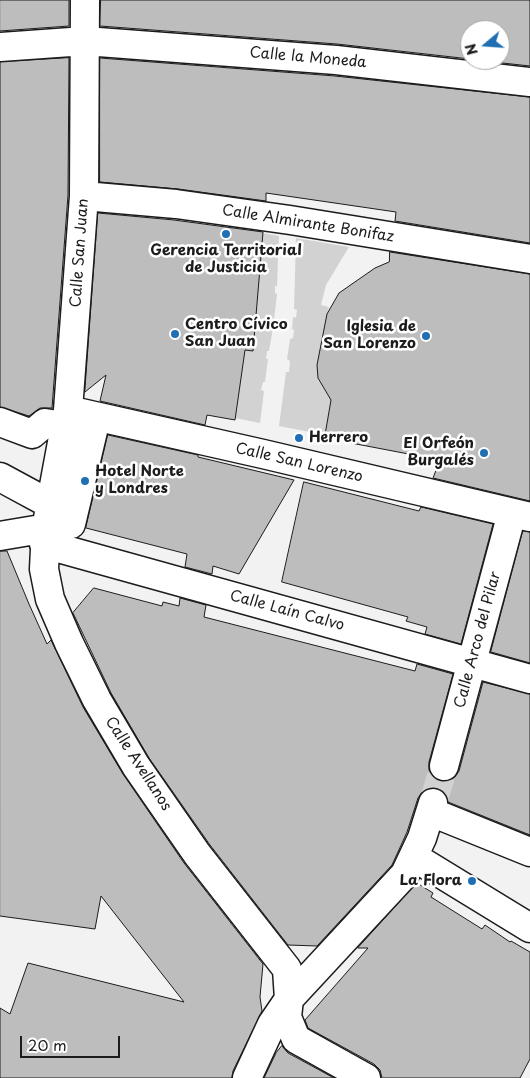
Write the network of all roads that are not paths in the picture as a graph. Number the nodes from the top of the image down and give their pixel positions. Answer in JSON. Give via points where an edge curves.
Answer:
{"nodes":[{"id":1,"x":85,"y":0,"type":"edge"},
{"id":2,"x":85,"y":41,"type":"junction"},
{"id":3,"x":0,"y":47,"type":"edge"},
{"id":4,"x":530,"y":82,"type":"edge"},
{"id":5,"x":84,"y":196,"type":"junction"},
{"id":6,"x":530,"y":259,"type":"edge"},
{"id":7,"x":67,"y":418,"type":"junction"},
{"id":8,"x":0,"y":422,"type":"edge"},
{"id":9,"x":0,"y":477,"type":"edge"},
{"id":10,"x":521,"y":515,"type":"edge"},
{"id":11,"x":47,"y":526,"type":"junction"},
{"id":12,"x":0,"y":536,"type":"edge"},
{"id":13,"x":473,"y":662,"type":"junction"},
{"id":14,"x":530,"y":679,"type":"edge"},
{"id":15,"x":444,"y":766,"type":"tunnel mouth"},
{"id":16,"x":530,"y":852,"type":"edge"},
{"id":17,"x":414,"y":858,"type":"junction"},
{"id":18,"x":530,"y":928,"type":"edge"},
{"id":19,"x":289,"y":999,"type":"junction"},
{"id":20,"x":247,"y":1078,"type":"edge"},
{"id":21,"x":366,"y":1078,"type":"edge"}],
"edges":[{"from":1,"to":2,"type":"street","name":"Calle San Juan"},
{"from":2,"to":3,"type":"street","name":"Calle la Moneda"},
{"from":2,"to":4,"type":"street","name":"Calle la Moneda","via":[[336,60]]},
{"from":2,"to":5,"type":"street","name":"Calle San Juan"},
{"from":5,"to":6,"type":"street","name":"Calle Almirante Bonifaz","via":[[176,204]]},
{"from":5,"to":7,"type":"street","name":"Calle San Juan"},
{"from":7,"to":8,"type":"street","name":"Calle San Lorenzo","via":[[45,423],[32,434]]},
{"from":7,"to":10,"type":"street","name":"Calle San Lorenzo","via":[[263,454]]},
{"from":7,"to":11,"type":"street","name":"Calle San Juan"},
{"from":9,"to":11,"type":"street"},
{"from":10,"to":13,"type":"street","name":"Calle Arco del Pilar"},
{"from":11,"to":12,"type":"street"},
{"from":11,"to":13,"type":"street","name":"Calle Laín Calvo"},
{"from":11,"to":19,"type":"street","name":"Calle Avellanos","via":[[44,569],[50,599],[97,700],[136,766],[197,854],[287,969]]},
{"from":13,"to":14,"type":"street","name":"Calle Laín Calvo"},
{"from":13,"to":15,"type":"street","name":"Calle Arco del Pilar"},
{"from":16,"to":17,"type":"street","via":[[432,807]]},
{"from":17,"to":18,"type":"street"},
{"from":17,"to":19,"type":"street","via":[[405,874],[379,904]]},
{"from":19,"to":20,"type":"street","via":[[272,1024]]},
{"from":19,"to":21,"type":"street","name":"Calle Avellanos","via":[[287,1017],[296,1039]]}]}
